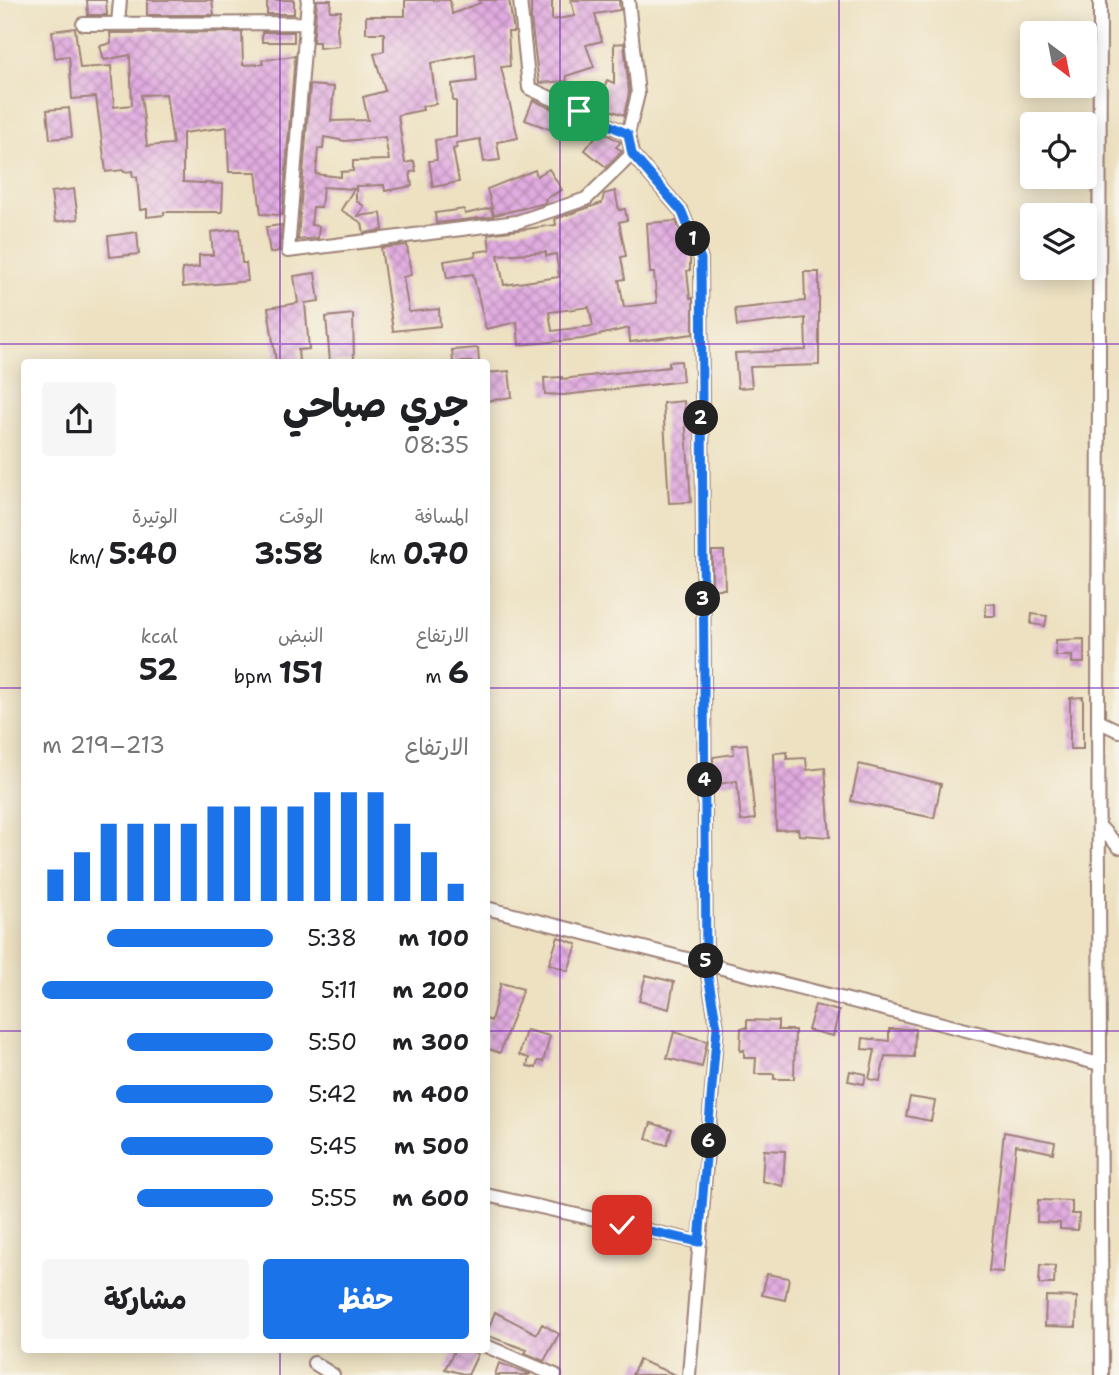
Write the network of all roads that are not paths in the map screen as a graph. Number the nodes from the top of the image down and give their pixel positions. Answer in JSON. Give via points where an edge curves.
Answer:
{"nodes":[{"id":1,"x":120,"y":0,"type":"edge"},
{"id":2,"x":308,"y":0,"type":"edge"},
{"id":3,"x":520,"y":0,"type":"edge"},
{"id":4,"x":628,"y":0,"type":"edge"},
{"id":5,"x":1100,"y":0,"type":"edge"},
{"id":6,"x":306,"y":23,"type":"junction"},
{"id":7,"x":83,"y":24,"type":"dead end"},
{"id":8,"x":118,"y":24,"type":"junction"},
{"id":9,"x":628,"y":134,"type":"junction"},
{"id":10,"x":632,"y":154,"type":"junction"},
{"id":11,"x":1098,"y":721,"type":"junction"},
{"id":12,"x":1119,"y":731,"type":"edge"},
{"id":13,"x":1099,"y":826,"type":"junction"},
{"id":14,"x":1119,"y":846,"type":"edge"},
{"id":15,"x":490,"y":909,"type":"edge"},
{"id":16,"x":706,"y":964,"type":"junction"},
{"id":17,"x":1100,"y":1064,"type":"junction"},
{"id":18,"x":490,"y":1196,"type":"edge"},
{"id":19,"x":699,"y":1242,"type":"junction"},
{"id":20,"x":490,"y":1348,"type":"edge"},
{"id":21,"x":314,"y":1363,"type":"dead end"},
{"id":22,"x":333,"y":1375,"type":"edge"},
{"id":23,"x":555,"y":1375,"type":"edge"},
{"id":24,"x":688,"y":1375,"type":"edge"},
{"id":25,"x":1102,"y":1375,"type":"edge"}],
"edges":[{"from":1,"to":8,"type":"street"},
{"from":2,"to":6,"type":"street"},
{"from":3,"to":9,"type":"street","via":[[529,88]]},
{"from":4,"to":9,"type":"street","via":[[638,94]]},
{"from":5,"to":11,"type":"street"},
{"from":6,"to":8,"type":"street"},
{"from":6,"to":10,"type":"street","via":[[288,251],[517,222],[586,199]]},
{"from":7,"to":8,"type":"street"},
{"from":9,"to":10,"type":"street"},
{"from":10,"to":16,"type":"street","via":[[682,212],[701,259]]},
{"from":11,"to":12,"type":"street"},
{"from":11,"to":13,"type":"street"},
{"from":13,"to":14,"type":"street"},
{"from":13,"to":17,"type":"street"},
{"from":15,"to":16,"type":"street"},
{"from":16,"to":17,"type":"street"},
{"from":16,"to":19,"type":"street","via":[[717,1027]]},
{"from":17,"to":25,"type":"street"},
{"from":18,"to":19,"type":"street"},
{"from":19,"to":24,"type":"street"},
{"from":20,"to":23,"type":"street"},
{"from":21,"to":22,"type":"street"}]}
